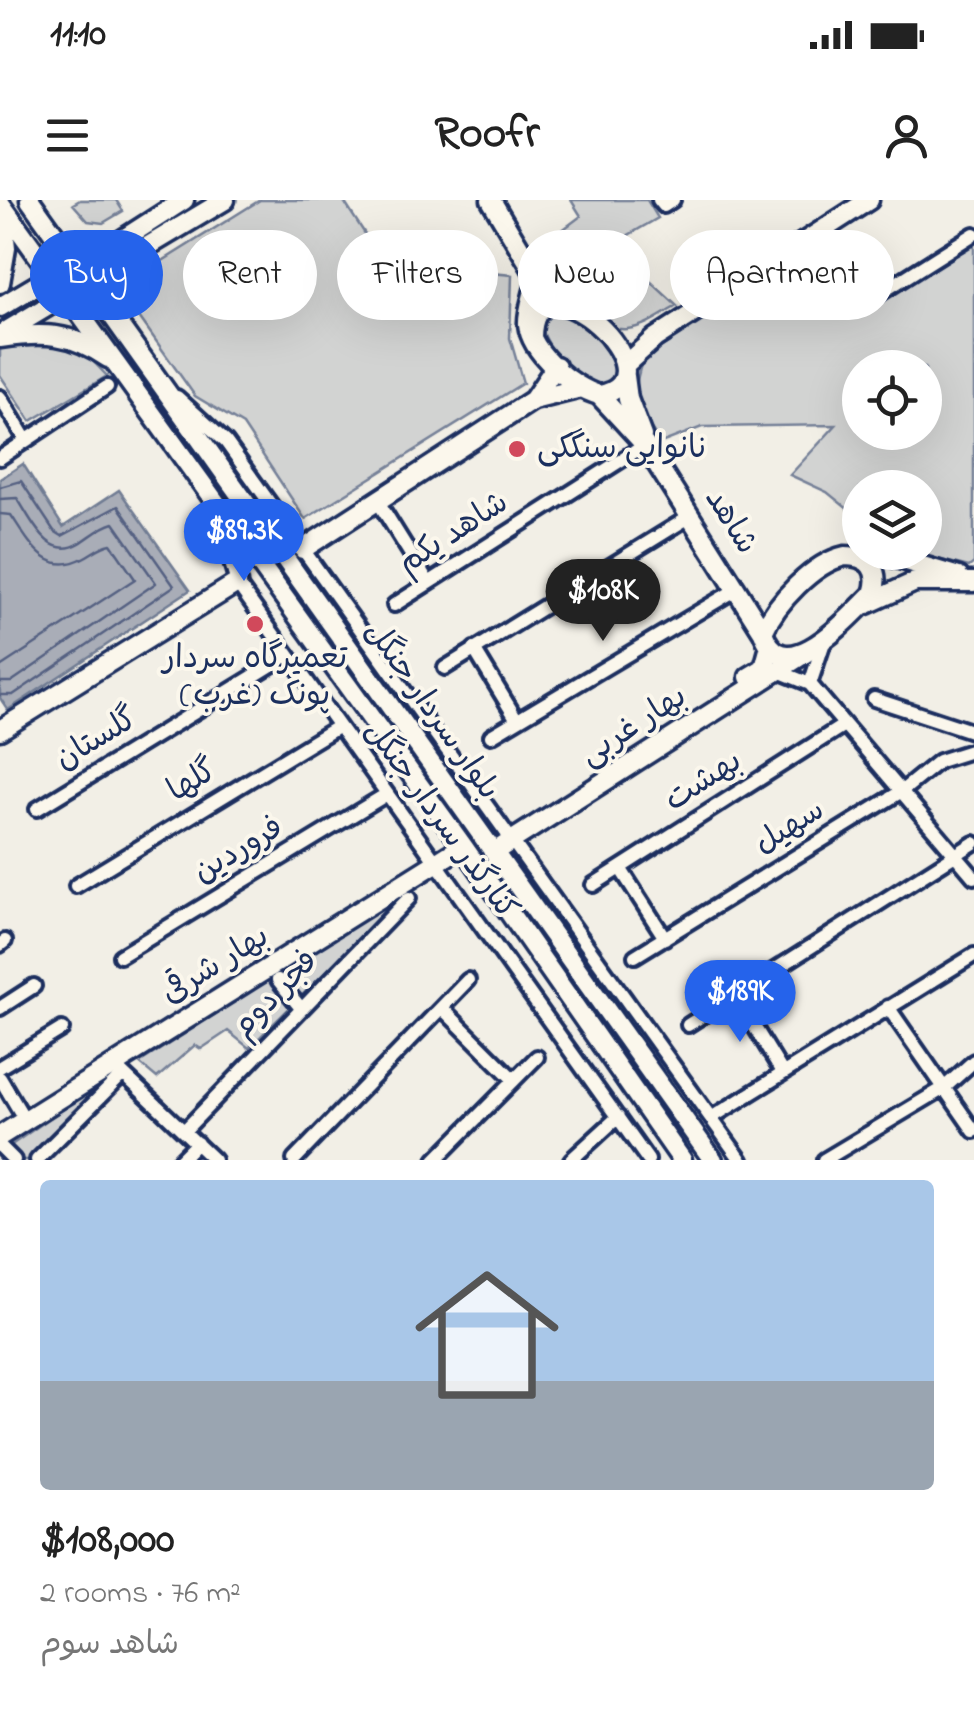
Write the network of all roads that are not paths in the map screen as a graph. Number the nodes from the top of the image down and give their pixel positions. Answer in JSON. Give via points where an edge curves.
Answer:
{"nodes":[{"id":1,"x":30,"y":200,"type":"edge"},
{"id":2,"x":184,"y":200,"type":"edge"},
{"id":3,"x":225,"y":200,"type":"edge"},
{"id":4,"x":492,"y":200,"type":"edge"},
{"id":5,"x":659,"y":200,"type":"edge"},
{"id":6,"x":673,"y":200,"type":"edge"},
{"id":7,"x":869,"y":200,"type":"edge"},
{"id":8,"x":0,"y":204,"type":"edge"},
{"id":9,"x":51,"y":230,"type":"edge"},
{"id":10,"x":137,"y":230,"type":"edge"},
{"id":11,"x":974,"y":234,"type":"edge"},
{"id":12,"x":163,"y":239,"type":"edge"},
{"id":13,"x":518,"y":244,"type":"edge"},
{"id":14,"x":30,"y":246,"type":"edge"},
{"id":15,"x":0,"y":283,"type":"edge"},
{"id":16,"x":894,"y":285,"type":"edge"},
{"id":17,"x":30,"y":289,"type":"edge"},
{"id":18,"x":0,"y":306,"type":"edge"},
{"id":19,"x":30,"y":316,"type":"edge"},
{"id":20,"x":85,"y":320,"type":"edge"},
{"id":21,"x":116,"y":320,"type":"edge"},
{"id":22,"x":527,"y":320,"type":"edge"},
{"id":23,"x":533,"y":320,"type":"edge"},
{"id":24,"x":587,"y":320,"type":"edge"},
{"id":25,"x":0,"y":337,"type":"edge"},
{"id":26,"x":532,"y":337,"type":"junction"},
{"id":27,"x":655,"y":338,"type":"junction"},
{"id":28,"x":611,"y":340,"type":"junction"},
{"id":29,"x":556,"y":366,"type":"junction"},
{"id":30,"x":122,"y":368,"type":"junction"},
{"id":31,"x":626,"y":369,"type":"junction"},
{"id":32,"x":164,"y":386,"type":"junction"},
{"id":33,"x":107,"y":387,"type":"dead end"},
{"id":34,"x":590,"y":392,"type":"junction"},
{"id":35,"x":0,"y":397,"type":"edge"},
{"id":36,"x":533,"y":400,"type":"junction"},
{"id":37,"x":26,"y":440,"type":"junction"},
{"id":38,"x":645,"y":446,"type":"junction"},
{"id":39,"x":0,"y":458,"type":"edge"},
{"id":40,"x":377,"y":500,"type":"junction"},
{"id":41,"x":213,"y":502,"type":"junction"},
{"id":42,"x":691,"y":516,"type":"junction"},
{"id":43,"x":303,"y":549,"type":"junction"},
{"id":44,"x":842,"y":558,"type":"edge"},
{"id":45,"x":873,"y":570,"type":"edge"},
{"id":46,"x":938,"y":570,"type":"edge"},
{"id":47,"x":428,"y":582,"type":"junction"},
{"id":48,"x":974,"y":582,"type":"edge"},
{"id":49,"x":237,"y":583,"type":"junction"},
{"id":50,"x":737,"y":589,"type":"junction"},
{"id":51,"x":791,"y":593,"type":"junction"},
{"id":52,"x":394,"y":605,"type":"dead end"},
{"id":53,"x":857,"y":609,"type":"junction"},
{"id":54,"x":826,"y":636,"type":"junction"},
{"id":55,"x":767,"y":639,"type":"junction"},
{"id":56,"x":474,"y":650,"type":"junction"},
{"id":57,"x":806,"y":652,"type":"junction"},
{"id":58,"x":288,"y":655,"type":"junction"},
{"id":59,"x":445,"y":668,"type":"dead end"},
{"id":60,"x":778,"y":670,"type":"junction"},
{"id":61,"x":810,"y":684,"type":"junction"},
{"id":62,"x":874,"y":698,"type":"dead end"},
{"id":63,"x":517,"y":720,"type":"junction"},
{"id":64,"x":844,"y":725,"type":"junction"},
{"id":65,"x":338,"y":726,"type":"junction"},
{"id":66,"x":0,"y":730,"type":"edge"},
{"id":67,"x":974,"y":732,"type":"edge"},
{"id":68,"x":491,"y":736,"type":"dead end"},
{"id":69,"x":974,"y":750,"type":"edge"},
{"id":70,"x":902,"y":791,"type":"junction"},
{"id":71,"x":387,"y":794,"type":"junction"},
{"id":72,"x":36,"y":809,"type":"dead end"},
{"id":73,"x":509,"y":836,"type":"junction"},
{"id":74,"x":974,"y":844,"type":"edge"},
{"id":75,"x":463,"y":846,"type":"junction"},
{"id":76,"x":491,"y":847,"type":"junction"},
{"id":77,"x":955,"y":856,"type":"junction"},
{"id":78,"x":437,"y":864,"type":"junction"},
{"id":79,"x":620,"y":868,"type":"junction"},
{"id":80,"x":974,"y":877,"type":"edge"},
{"id":81,"x":76,"y":886,"type":"dead end"},
{"id":82,"x":593,"y":886,"type":"dead end"},
{"id":83,"x":409,"y":898,"type":"dead end"},
{"id":84,"x":665,"y":938,"type":"junction"},
{"id":85,"x":974,"y":955,"type":"edge"},
{"id":86,"x":120,"y":956,"type":"dead end"},
{"id":87,"x":635,"y":956,"type":"dead end"},
{"id":88,"x":278,"y":980,"type":"dead end"},
{"id":89,"x":468,"y":980,"type":"dead end"},
{"id":90,"x":34,"y":986,"type":"dead end"},
{"id":91,"x":735,"y":996,"type":"junction"},
{"id":92,"x":300,"y":1007,"type":"junction"},
{"id":93,"x":888,"y":1007,"type":"junction"},
{"id":94,"x":0,"y":1008,"type":"edge"},
{"id":95,"x":442,"y":1008,"type":"junction"},
{"id":96,"x":688,"y":1024,"type":"dead end"},
{"id":97,"x":62,"y":1029,"type":"dead end"},
{"id":98,"x":536,"y":1057,"type":"dead end"},
{"id":99,"x":974,"y":1061,"type":"edge"},
{"id":100,"x":0,"y":1068,"type":"edge"},
{"id":101,"x":119,"y":1069,"type":"junction"},
{"id":102,"x":782,"y":1072,"type":"junction"},
{"id":103,"x":0,"y":1078,"type":"edge"},
{"id":104,"x":514,"y":1080,"type":"junction"},
{"id":105,"x":944,"y":1088,"type":"junction"},
{"id":106,"x":618,"y":1117,"type":"junction"},
{"id":107,"x":711,"y":1118,"type":"junction"},
{"id":108,"x":25,"y":1120,"type":"junction"},
{"id":109,"x":184,"y":1131,"type":"junction"},
{"id":110,"x":974,"y":1131,"type":"edge"},
{"id":111,"x":0,"y":1136,"type":"edge"},
{"id":112,"x":196,"y":1143,"type":"junction"},
{"id":113,"x":0,"y":1146,"type":"edge"},
{"id":114,"x":14,"y":1160,"type":"edge"},
{"id":115,"x":37,"y":1160,"type":"edge"},
{"id":116,"x":180,"y":1160,"type":"edge"},
{"id":117,"x":214,"y":1160,"type":"edge"},
{"id":118,"x":294,"y":1160,"type":"edge"},
{"id":119,"x":435,"y":1160,"type":"edge"},
{"id":120,"x":571,"y":1160,"type":"edge"},
{"id":121,"x":648,"y":1160,"type":"edge"},
{"id":122,"x":682,"y":1160,"type":"edge"},
{"id":123,"x":713,"y":1160,"type":"edge"},
{"id":124,"x":741,"y":1160,"type":"edge"},
{"id":125,"x":824,"y":1160,"type":"edge"}],
"edges":[{"from":1,"to":9,"type":"street","name":"بلوار سردار جنگل"},
{"from":2,"to":10,"type":"street"},
{"from":3,"to":12,"type":"street"},
{"from":4,"to":13,"type":"street"},
{"from":5,"to":6,"type":"street","via":[[664,206]]},
{"from":7,"to":27,"type":"street"},
{"from":8,"to":14,"type":"street","name":"بلوار سردار جنگل"},
{"from":8,"to":15,"type":"street","via":[[6,248]]},
{"from":11,"to":16,"type":"street"},
{"from":17,"to":18,"type":"street"},
{"from":19,"to":25,"type":"street"},
{"from":20,"to":30,"type":"street","name":"بلوار سردار جنگل"},
{"from":21,"to":32,"type":"street","name":"بلوار سردار جنگل"},
{"from":22,"to":26,"type":"street"},
{"from":23,"to":26,"type":"street"},
{"from":24,"to":28,"type":"street"},
{"from":25,"to":30,"type":"street","via":[[74,338]]},
{"from":26,"to":29,"type":"street","name":"شاهد"},
{"from":27,"to":28,"type":"street"},
{"from":27,"to":31,"type":"street"},
{"from":28,"to":31,"type":"street"},
{"from":29,"to":34,"type":"street","name":"شاهد"},
{"from":29,"to":36,"type":"street"},
{"from":30,"to":41,"type":"street","name":"بلوار سردار جنگل"},
{"from":31,"to":34,"type":"street","via":[[614,390]]},
{"from":31,"to":38,"type":"street","name":"شاهد","via":[[628,399]]},
{"from":32,"to":43,"type":"street","name":"کنارگذر سردار جنگل","via":[[226,442]]},
{"from":32,"to":76,"type":"street","name":"بلوار سردار جنگل"},
{"from":33,"to":37,"type":"street"},
{"from":34,"to":36,"type":"street"},
{"from":34,"to":38,"type":"street","name":"شاهد"},
{"from":35,"to":37,"type":"street"},
{"from":36,"to":40,"type":"street"},
{"from":37,"to":39,"type":"street"},
{"from":38,"to":42,"type":"street","name":"شاهد"},
{"from":38,"to":47,"type":"street","name":"شاهد یکم"},
{"from":40,"to":43,"type":"street"},
{"from":40,"to":47,"type":"street"},
{"from":41,"to":49,"type":"street","name":"کنارگذر سردار جنگل"},
{"from":41,"to":75,"type":"street","name":"بلوار سردار جنگل"},
{"from":42,"to":50,"type":"street","name":"شاهد"},
{"from":42,"to":56,"type":"street"},
{"from":43,"to":73,"type":"street","name":"کنارگذر سردار جنگل"},
{"from":44,"to":51,"type":"street","name":"بهار غربی"},
{"from":45,"to":53,"type":"street","via":[[876,585]]},
{"from":46,"to":48,"type":"street"},
{"from":47,"to":52,"type":"street","name":"شاهد یکم"},
{"from":48,"to":53,"type":"street","via":[[915,582]]},
{"from":49,"to":58,"type":"street","name":"کنارگذر سردار جنگل"},
{"from":49,"to":66,"type":"street"},
{"from":50,"to":51,"type":"street","via":[[756,598]]},
{"from":50,"to":55,"type":"street","name":"شاهد"},
{"from":50,"to":63,"type":"street"},
{"from":51,"to":55,"type":"street","name":"بهار غربی"},
{"from":53,"to":54,"type":"street","name":"بهار غربی"},
{"from":54,"to":57,"type":"street","name":"بهار غربی"},
{"from":54,"to":61,"type":"street"},
{"from":55,"to":57,"type":"street","via":[[789,656]]},
{"from":55,"to":73,"type":"street","name":"بهار غربی","via":[[764,668]]},
{"from":56,"to":59,"type":"street"},
{"from":56,"to":63,"type":"street"},
{"from":57,"to":60,"type":"street","name":"بهار غربی"},
{"from":58,"to":65,"type":"street","name":"کنارگذر سردار جنگل"},
{"from":58,"to":72,"type":"street","name":"گلستان"},
{"from":60,"to":61,"type":"street"},
{"from":60,"to":73,"type":"street","name":"بهار غربی"},
{"from":61,"to":64,"type":"street"},
{"from":62,"to":67,"type":"street"},
{"from":63,"to":68,"type":"street"},
{"from":64,"to":70,"type":"street"},
{"from":64,"to":79,"type":"street","name":"بهشت"},
{"from":65,"to":71,"type":"street","name":"کنارگذر سردار جنگل"},
{"from":65,"to":81,"type":"street","name":"گلها"},
{"from":69,"to":70,"type":"street","name":"سهیل","via":[[939,761]]},
{"from":70,"to":77,"type":"street"},
{"from":70,"to":84,"type":"street","name":"سهیل"},
{"from":71,"to":78,"type":"street","name":"کنارگذر سردار جنگل"},
{"from":71,"to":86,"type":"street","name":"فروردین"},
{"from":73,"to":76,"type":"street","name":"بهار غربی"},
{"from":73,"to":107,"type":"street","name":"کنارگذر سردار جنگل"},
{"from":74,"to":77,"type":"street"},
{"from":75,"to":78,"type":"street","name":"بهار شرقی"},
{"from":75,"to":122,"type":"street","name":"بلوار سردار جنگل"},
{"from":76,"to":123,"type":"street","name":"بلوار سردار جنگل"},
{"from":77,"to":80,"type":"street"},
{"from":77,"to":91,"type":"street"},
{"from":78,"to":101,"type":"street","name":"بهار شرقی"},
{"from":78,"to":106,"type":"street","name":"کنارگذر سردار جنگل"},
{"from":79,"to":82,"type":"street","name":"بهشت"},
{"from":79,"to":84,"type":"street"},
{"from":83,"to":92,"type":"street","name":"فجر دوم"},
{"from":84,"to":87,"type":"street","name":"سهیل"},
{"from":85,"to":93,"type":"street"},
{"from":88,"to":92,"type":"street"},
{"from":89,"to":95,"type":"street"},
{"from":90,"to":94,"type":"street"},
{"from":91,"to":96,"type":"street"},
{"from":91,"to":102,"type":"street"},
{"from":92,"to":109,"type":"street","name":"فجر دوم"},
{"from":93,"to":102,"type":"street"},
{"from":93,"to":105,"type":"street"},
{"from":95,"to":104,"type":"street"},
{"from":95,"to":118,"type":"street"},
{"from":97,"to":100,"type":"street"},
{"from":98,"to":104,"type":"street"},
{"from":99,"to":105,"type":"street"},
{"from":101,"to":108,"type":"street","name":"بهار شرقی"},
{"from":101,"to":109,"type":"street"},
{"from":101,"to":115,"type":"street"},
{"from":102,"to":107,"type":"street"},
{"from":103,"to":108,"type":"street"},
{"from":104,"to":119,"type":"street"},
{"from":105,"to":110,"type":"street"},
{"from":105,"to":125,"type":"street"},
{"from":106,"to":120,"type":"street"},
{"from":106,"to":121,"type":"street","name":"کنارگذر سردار جنگل"},
{"from":107,"to":124,"type":"street","name":"کنارگذر سردار جنگل"},
{"from":108,"to":111,"type":"street","name":"بهار شرقی"},
{"from":109,"to":112,"type":"street"},
{"from":112,"to":116,"type":"street"},
{"from":112,"to":117,"type":"street"},
{"from":113,"to":114,"type":"street"}]}
